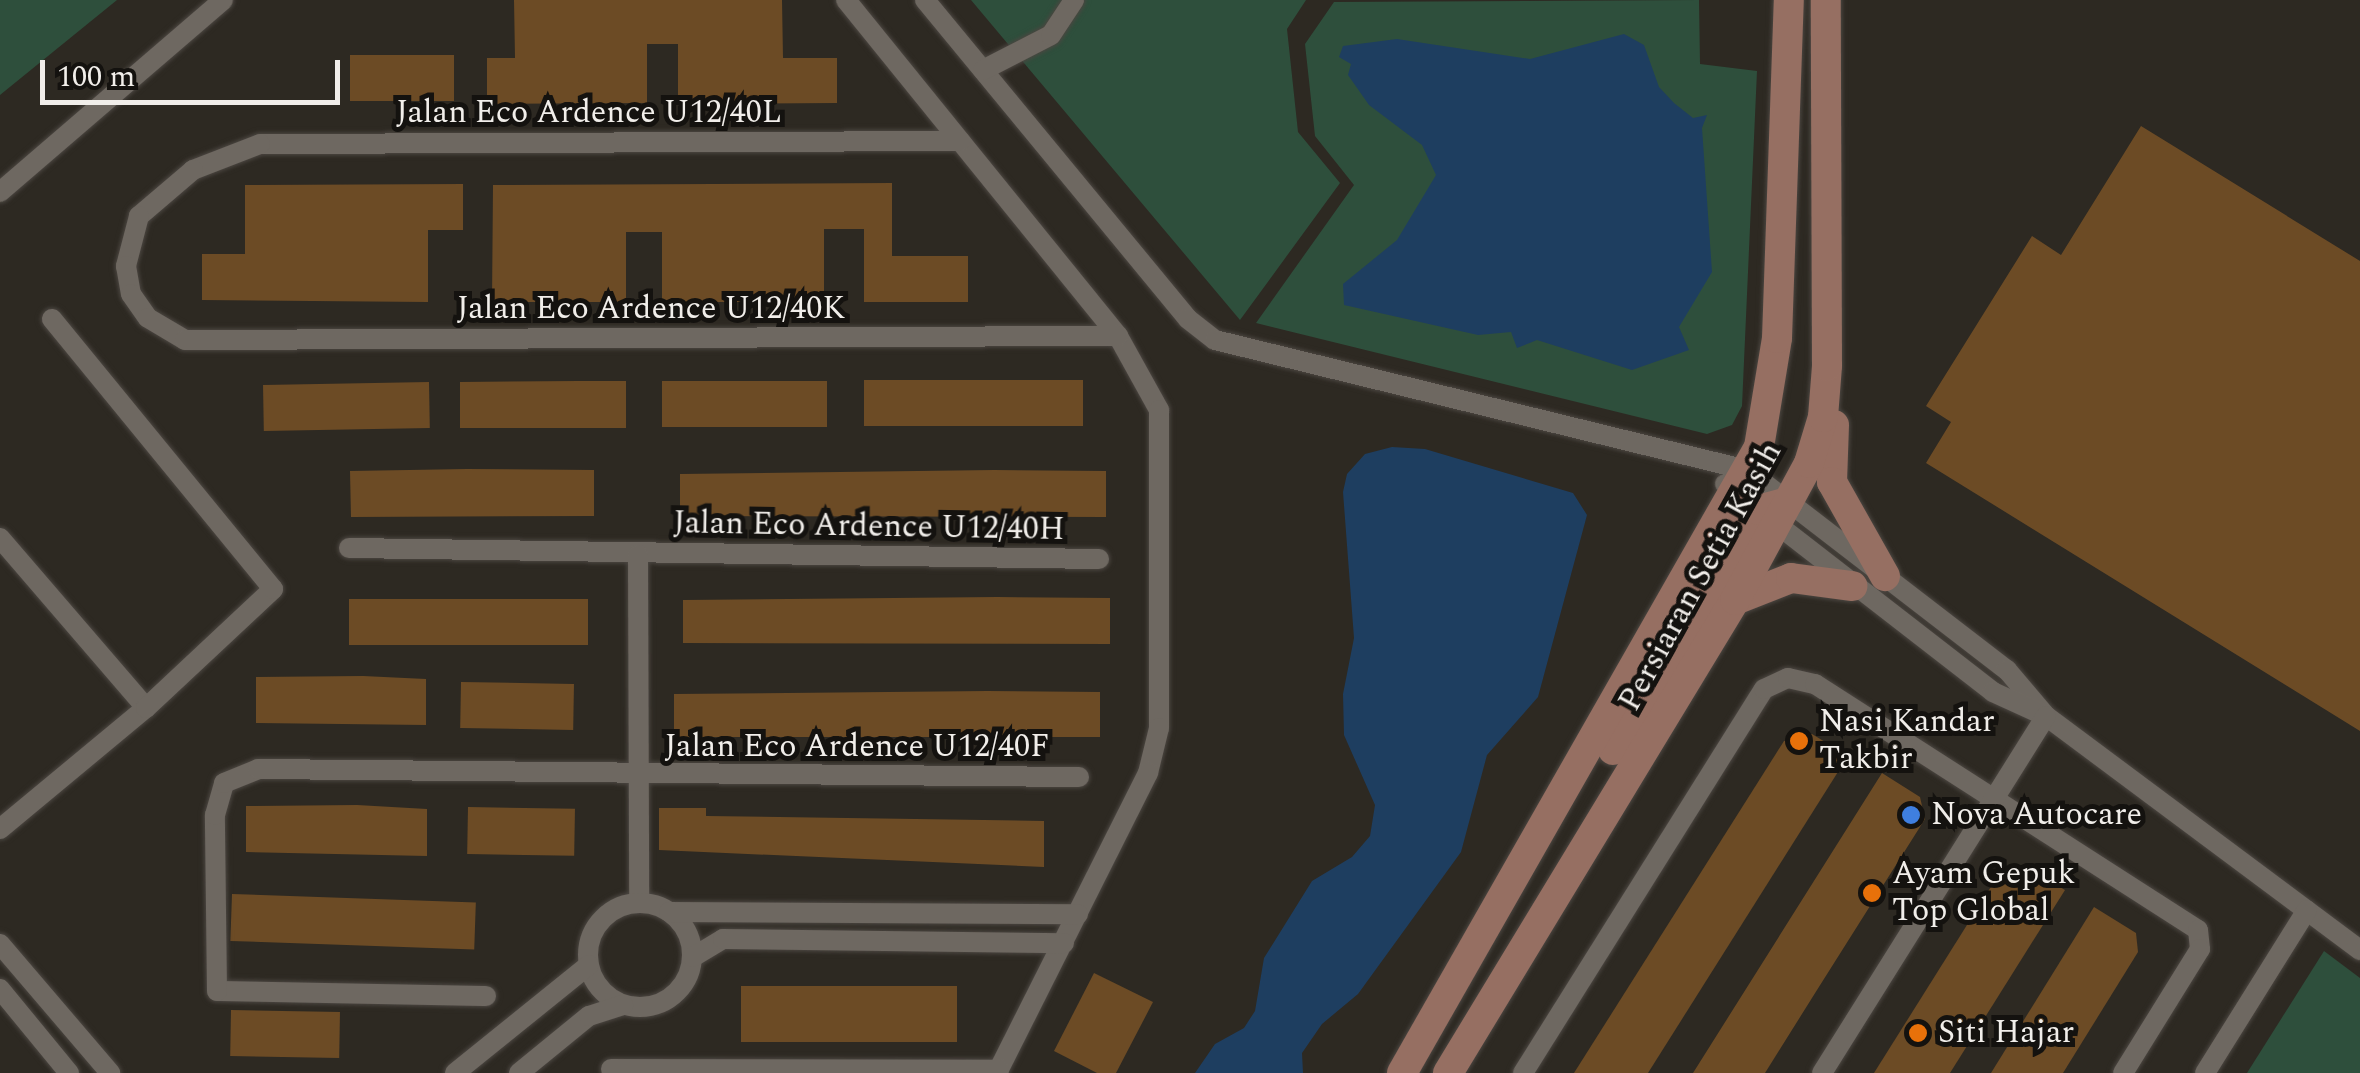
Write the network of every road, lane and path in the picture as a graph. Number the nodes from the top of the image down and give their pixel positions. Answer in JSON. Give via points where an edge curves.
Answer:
{"nodes":[{"id":1,"x":223,"y":0,"type":"edge"},
{"id":2,"x":846,"y":0,"type":"edge"},
{"id":3,"x":926,"y":0,"type":"edge"},
{"id":4,"x":1074,"y":0,"type":"edge"},
{"id":5,"x":1789,"y":0,"type":"edge"},
{"id":6,"x":1826,"y":0,"type":"edge"},
{"id":7,"x":983,"y":70,"type":"junction"},
{"id":8,"x":960,"y":141,"type":"junction"},
{"id":9,"x":0,"y":192,"type":"edge"},
{"id":10,"x":52,"y":319,"type":"dead end"},
{"id":11,"x":1118,"y":336,"type":"junction"},
{"id":12,"x":184,"y":340,"type":"joint"},
{"id":13,"x":1826,"y":394,"type":"junction"},
{"id":14,"x":1761,"y":500,"type":"junction"},
{"id":15,"x":0,"y":538,"type":"edge"},
{"id":16,"x":349,"y":548,"type":"dead end"},
{"id":17,"x":638,"y":555,"type":"junction"},
{"id":18,"x":1099,"y":559,"type":"dead end"},
{"id":19,"x":1885,"y":576,"type":"junction"},
{"id":20,"x":1852,"y":586,"type":"junction"},
{"id":21,"x":1735,"y":600,"type":"junction"},
{"id":22,"x":146,"y":708,"type":"junction"},
{"id":23,"x":2046,"y":716,"type":"junction"},
{"id":24,"x":635,"y":777,"type":"junction"},
{"id":25,"x":1079,"y":777,"type":"dead end"},
{"id":26,"x":1995,"y":798,"type":"junction"},
{"id":27,"x":3,"y":819,"type":"edge"},
{"id":28,"x":639,"y":903,"type":"junction"},
{"id":29,"x":2307,"y":910,"type":"junction"},
{"id":30,"x":669,"y":912,"type":"junction"},
{"id":31,"x":1078,"y":914,"type":"junction"},
{"id":32,"x":1064,"y":943,"type":"junction"},
{"id":33,"x":0,"y":944,"type":"edge"},
{"id":34,"x":2360,"y":950,"type":"edge"},
{"id":35,"x":692,"y":957,"type":"junction"},
{"id":36,"x":588,"y":965,"type":"junction"},
{"id":37,"x":0,"y":990,"type":"edge"},
{"id":38,"x":486,"y":996,"type":"dead end"},
{"id":39,"x":623,"y":1004,"type":"junction"},
{"id":40,"x":611,"y":1069,"type":"dead end"},
{"id":41,"x":998,"y":1072,"type":"edge"},
{"id":42,"x":69,"y":1073,"type":"edge"},
{"id":43,"x":110,"y":1073,"type":"edge"},
{"id":44,"x":455,"y":1073,"type":"edge"},
{"id":45,"x":519,"y":1073,"type":"edge"},
{"id":46,"x":1402,"y":1073,"type":"edge"},
{"id":47,"x":1448,"y":1073,"type":"edge"},
{"id":48,"x":1522,"y":1073,"type":"edge"},
{"id":49,"x":1822,"y":1073,"type":"edge"},
{"id":50,"x":2123,"y":1073,"type":"edge"},
{"id":51,"x":2205,"y":1073,"type":"edge"}],
"edges":[{"from":1,"to":9,"type":"street"},
{"from":2,"to":8,"type":"street"},
{"from":3,"to":7,"type":"street"},
{"from":4,"to":7,"type":"street","via":[[1051,35]]},
{"from":5,"to":14,"type":"street","name":"Persiaran Setia Kasih","via":[[1787,181]]},
{"from":6,"to":13,"type":"street","name":"Persiaran Setia Kasih"},
{"from":7,"to":14,"type":"street","via":[[1188,319],[1215,340],[1705,464]]},
{"from":8,"to":11,"type":"street"},
{"from":8,"to":12,"type":"street","name":"Jalan Eco Ardence U12/40L","via":[[260,144],[219,155],[140,216],[128,239],[131,294],[148,318]]},
{"from":10,"to":22,"type":"street","via":[[273,589]]},
{"from":11,"to":12,"type":"street","name":"Jalan Eco Ardence U12/40K"},
{"from":11,"to":31,"type":"street","via":[[1158,410],[1158,728],[1148,772]]},
{"from":13,"to":14,"type":"street","name":"Persiaran Setia Kasih","via":[[1809,463]]},
{"from":13,"to":19,"type":"street","via":[[1836,414],[1832,482]]},
{"from":14,"to":19,"type":"street"},
{"from":14,"to":20,"type":"street"},
{"from":14,"to":21,"type":"street","name":"Persiaran Setia Kasih"},
{"from":14,"to":46,"type":"street","name":"Persiaran Setia Kasih","via":[[1574,780]]},
{"from":15,"to":22,"type":"street"},
{"from":16,"to":17,"type":"street","name":"Jalan Eco Ardence U12/40H"},
{"from":17,"to":18,"type":"street","name":"Jalan Eco Ardence U12/40H"},
{"from":17,"to":24,"type":"street"},
{"from":19,"to":23,"type":"street","via":[[2008,670]]},
{"from":20,"to":21,"type":"street","via":[[1792,578]]},
{"from":20,"to":23,"type":"street","via":[[1993,692]]},
{"from":21,"to":47,"type":"street","name":"Persiaran Setia Kasih"},
{"from":22,"to":27,"type":"street"},
{"from":23,"to":26,"type":"street"},
{"from":23,"to":29,"type":"street","via":[[2245,871]]},
{"from":24,"to":25,"type":"street","name":"Jalan Eco Ardence U12/40F"},
{"from":24,"to":28,"type":"street"},
{"from":24,"to":38,"type":"street","name":"Jalan Eco Ardence U12/40F","via":[[258,769],[224,783],[215,815],[218,991]]},
{"from":26,"to":48,"type":"street","via":[[1815,684],[1788,678],[1764,689]]},
{"from":26,"to":49,"type":"street"},
{"from":26,"to":50,"type":"street","via":[[2191,924],[2200,938],[2190,966]]},
{"from":28,"to":30,"type":"street"},
{"from":28,"to":36,"type":"street","via":[[617,908],[596,926]]},
{"from":29,"to":34,"type":"street"},
{"from":29,"to":51,"type":"street"},
{"from":30,"to":31,"type":"street"},
{"from":30,"to":35,"type":"street","via":[[687,932]]},
{"from":31,"to":32,"type":"street"},
{"from":32,"to":35,"type":"street","via":[[723,939]]},
{"from":32,"to":41,"type":"street"},
{"from":33,"to":43,"type":"street"},
{"from":35,"to":39,"type":"street","via":[[674,994],[650,1006]]},
{"from":36,"to":39,"type":"street","via":[[600,989]]},
{"from":36,"to":44,"type":"street"},
{"from":37,"to":42,"type":"street"},
{"from":39,"to":45,"type":"street","via":[[588,1016]]},
{"from":40,"to":41,"type":"street"}]}
